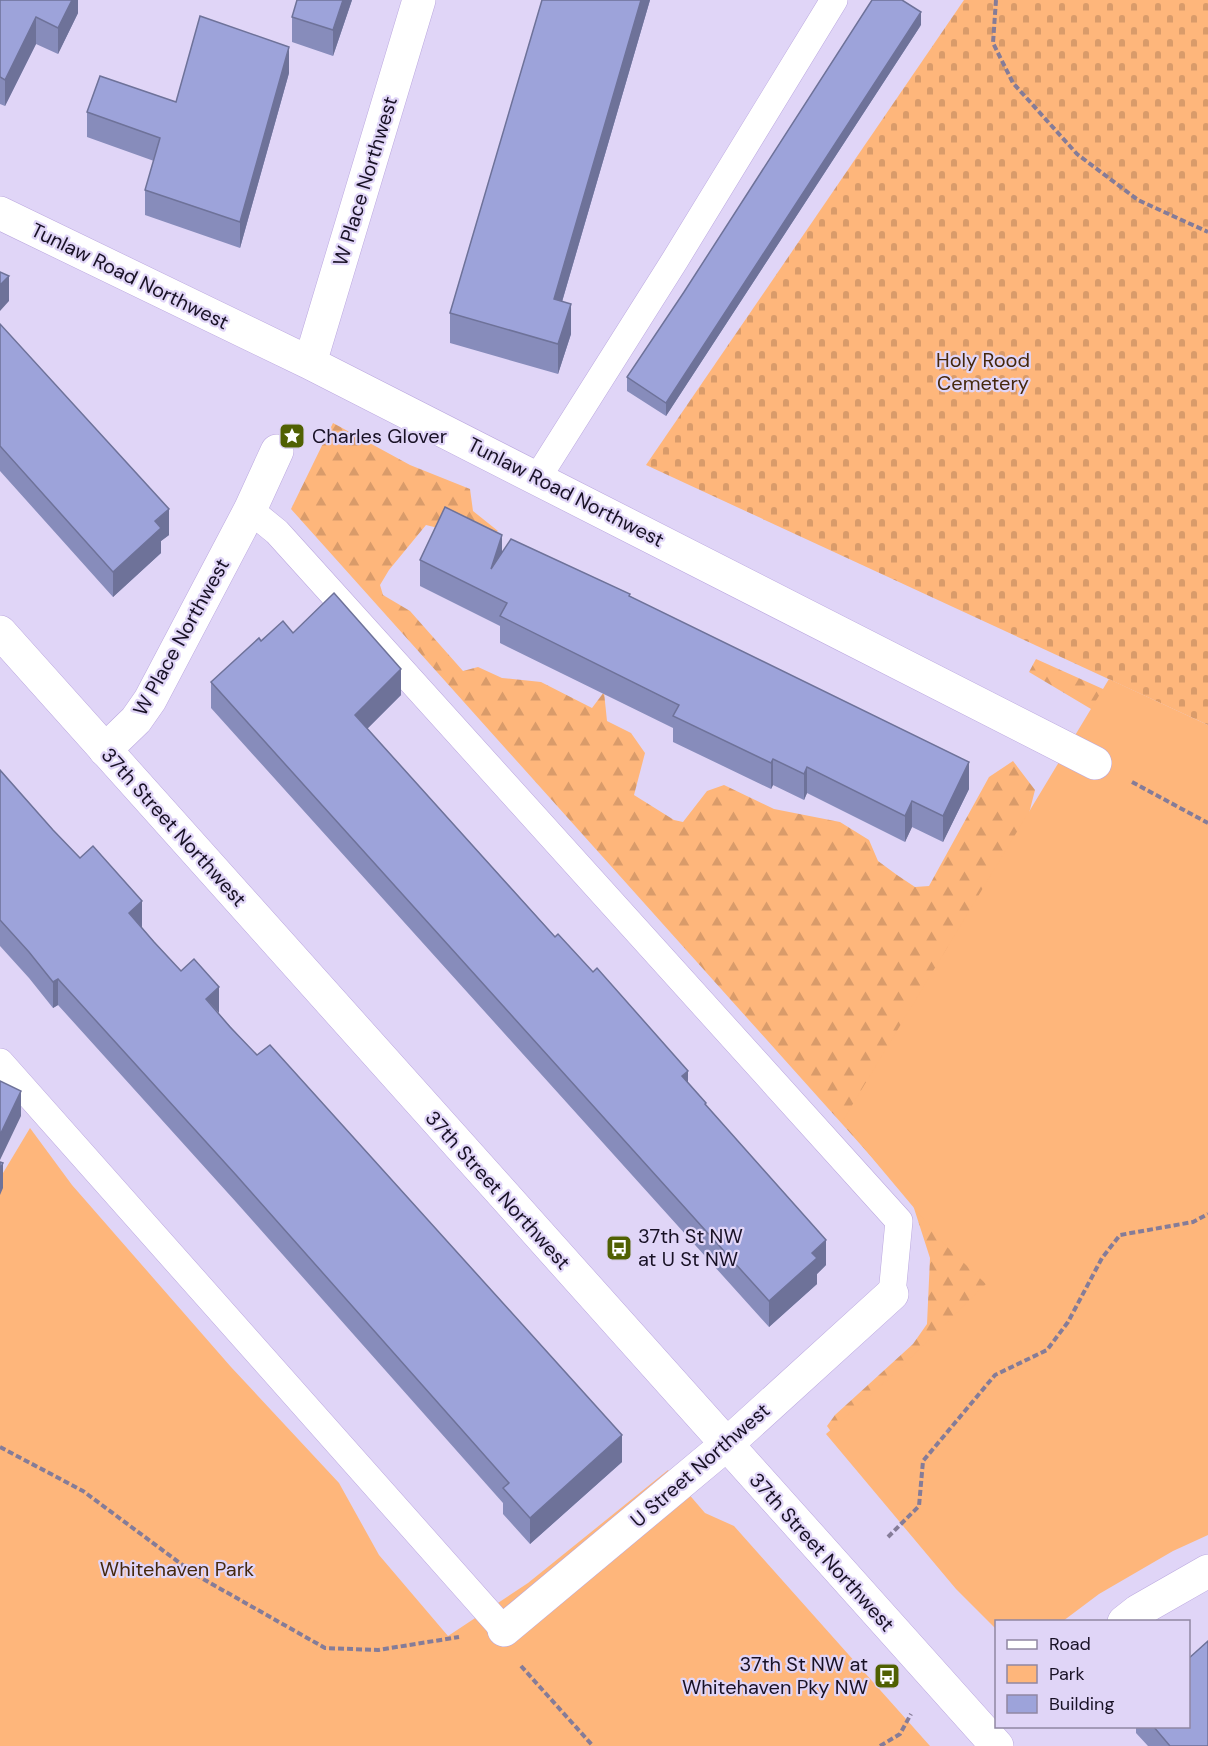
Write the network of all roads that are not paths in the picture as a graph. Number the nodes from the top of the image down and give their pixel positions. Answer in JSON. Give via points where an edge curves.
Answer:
{"nodes":[{"id":1,"x":419,"y":0,"type":"edge"},
{"id":2,"x":834,"y":0,"type":"edge"},
{"id":3,"x":0,"y":213,"type":"edge"},
{"id":4,"x":310,"y":363,"type":"junction"},
{"id":5,"x":277,"y":451,"type":"dead end"},
{"id":6,"x":538,"y":477,"type":"junction"},
{"id":7,"x":250,"y":510,"type":"junction"},
{"id":8,"x":0,"y":632,"type":"edge"},
{"id":9,"x":105,"y":750,"type":"junction"},
{"id":10,"x":1095,"y":763,"type":"road end"},
{"id":11,"x":0,"y":1062,"type":"edge"},
{"id":12,"x":892,"y":1294,"type":"joint"},
{"id":13,"x":726,"y":1444,"type":"junction"},
{"id":14,"x":1208,"y":1571,"type":"edge"},
{"id":15,"x":1127,"y":1620,"type":"edge"},
{"id":16,"x":504,"y":1630,"type":"joint"},
{"id":17,"x":996,"y":1737,"type":"edge"}],
"edges":[{"from":1,"to":4,"type":"street","name":"W Place Northwest"},
{"from":2,"to":6,"type":"lane"},
{"from":3,"to":4,"type":"street","name":"Tunlaw Road Northwest"},
{"from":4,"to":6,"type":"street","name":"Tunlaw Road Northwest"},
{"from":5,"to":7,"type":"street","name":"W Place Northwest"},
{"from":6,"to":10,"type":"street","name":"Tunlaw Road Northwest"},
{"from":7,"to":9,"type":"street","name":"W Place Northwest","via":[[150,700]]},
{"from":7,"to":12,"type":"lane","via":[[277,532],[899,1221]]},
{"from":8,"to":9,"type":"street","name":"37th Street Northwest"},
{"from":9,"to":13,"type":"street","name":"37th Street Northwest"},
{"from":11,"to":16,"type":"lane"},
{"from":12,"to":13,"type":"street","name":"U Street Northwest"},
{"from":13,"to":16,"type":"street","name":"U Street Northwest"},
{"from":13,"to":17,"type":"street","name":"37th Street Northwest"},
{"from":14,"to":15,"type":"street"}]}
